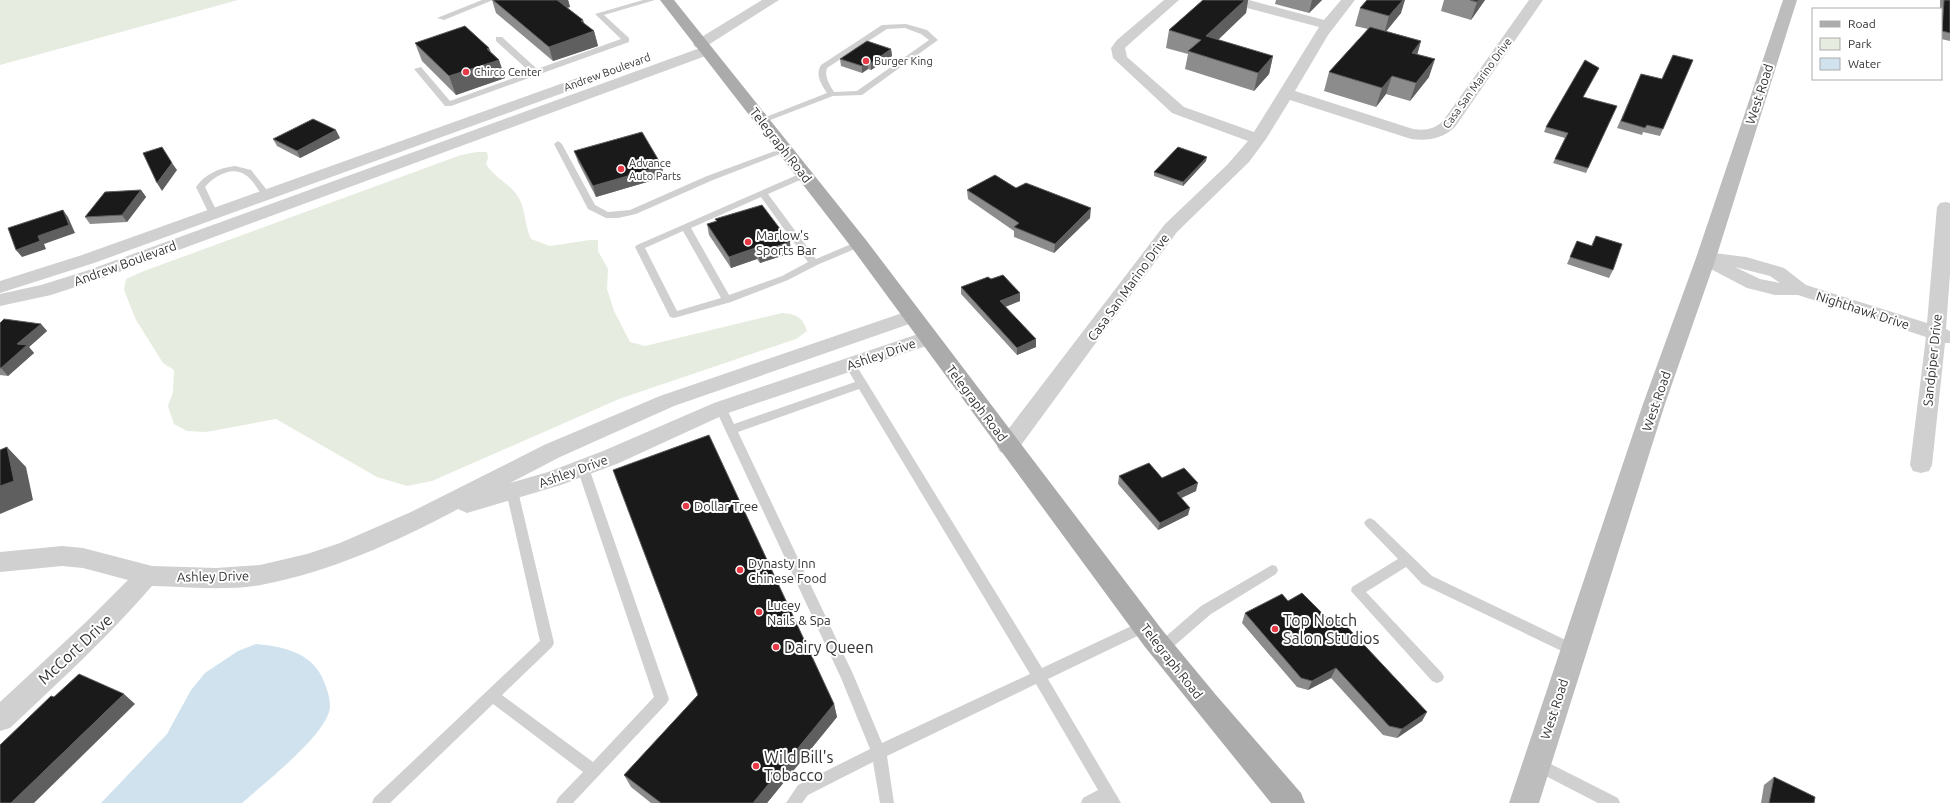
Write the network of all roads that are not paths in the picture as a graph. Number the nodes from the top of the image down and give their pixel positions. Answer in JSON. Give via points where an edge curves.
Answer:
{"nodes":[{"id":1,"x":489,"y":0,"type":"edge"},
{"id":2,"x":651,"y":0,"type":"edge"},
{"id":3,"x":667,"y":0,"type":"edge"},
{"id":4,"x":772,"y":0,"type":"edge"},
{"id":5,"x":1172,"y":0,"type":"edge"},
{"id":6,"x":1233,"y":0,"type":"edge"},
{"id":7,"x":1348,"y":0,"type":"edge"},
{"id":8,"x":1536,"y":0,"type":"edge"},
{"id":9,"x":1787,"y":1,"type":"edge"},
{"id":10,"x":441,"y":18,"type":"dead end"},
{"id":11,"x":1327,"y":25,"type":"junction"},
{"id":12,"x":499,"y":39,"type":"dead end"},
{"id":13,"x":701,"y":45,"type":"junction"},
{"id":14,"x":418,"y":69,"type":"edge"},
{"id":15,"x":536,"y":73,"type":"junction"},
{"id":16,"x":832,"y":94,"type":"junction"},
{"id":17,"x":1287,"y":94,"type":"junction"},
{"id":18,"x":762,"y":120,"type":"junction"},
{"id":19,"x":1258,"y":139,"type":"junction"},
{"id":20,"x":558,"y":144,"type":"dead end"},
{"id":21,"x":419,"y":148,"type":"junction"},
{"id":22,"x":786,"y":150,"type":"junction"},
{"id":23,"x":804,"y":175,"type":"junction"},
{"id":24,"x":266,"y":194,"type":"junction"},
{"id":25,"x":763,"y":194,"type":"junction"},
{"id":26,"x":1946,"y":206,"type":"dead end"},
{"id":27,"x":244,"y":211,"type":"junction"},
{"id":28,"x":212,"y":214,"type":"junction"},
{"id":29,"x":685,"y":226,"type":"junction"},
{"id":30,"x":858,"y":244,"type":"junction"},
{"id":31,"x":1706,"y":258,"type":"junction"},
{"id":32,"x":814,"y":263,"type":"junction"},
{"id":33,"x":0,"y":287,"type":"edge"},
{"id":34,"x":0,"y":300,"type":"edge"},
{"id":35,"x":727,"y":300,"type":"junction"},
{"id":36,"x":911,"y":316,"type":"junction"},
{"id":37,"x":1943,"y":336,"type":"edge"},
{"id":38,"x":928,"y":338,"type":"junction"},
{"id":39,"x":850,"y":365,"type":"junction"},
{"id":40,"x":862,"y":384,"type":"junction"},
{"id":41,"x":709,"y":387,"type":"junction"},
{"id":42,"x":721,"y":408,"type":"junction"},
{"id":43,"x":731,"y":430,"type":"junction"},
{"id":44,"x":1008,"y":446,"type":"junction"},
{"id":45,"x":1921,"y":465,"type":"dead end"},
{"id":46,"x":583,"y":468,"type":"junction"},
{"id":47,"x":512,"y":492,"type":"junction"},
{"id":48,"x":419,"y":519,"type":"junction"},
{"id":49,"x":1370,"y":524,"type":"dead end"},
{"id":50,"x":1407,"y":560,"type":"junction"},
{"id":51,"x":0,"y":562,"type":"edge"},
{"id":52,"x":1272,"y":570,"type":"dead end"},
{"id":53,"x":147,"y":575,"type":"junction"},
{"id":54,"x":1153,"y":637,"type":"junction"},
{"id":55,"x":1573,"y":650,"type":"junction"},
{"id":56,"x":1039,"y":676,"type":"junction"},
{"id":57,"x":1437,"y":677,"type":"dead end"},
{"id":58,"x":492,"y":695,"type":"junction"},
{"id":59,"x":0,"y":719,"type":"edge"},
{"id":60,"x":879,"y":752,"type":"junction"},
{"id":61,"x":1537,"y":764,"type":"junction"},
{"id":62,"x":594,"y":771,"type":"junction"},
{"id":63,"x":1111,"y":798,"type":"edge"},
{"id":64,"x":379,"y":803,"type":"edge"},
{"id":65,"x":563,"y":803,"type":"edge"},
{"id":66,"x":793,"y":803,"type":"edge"},
{"id":67,"x":887,"y":803,"type":"edge"},
{"id":68,"x":1088,"y":803,"type":"edge"},
{"id":69,"x":1290,"y":803,"type":"edge"},
{"id":70,"x":1524,"y":803,"type":"edge"},
{"id":71,"x":1613,"y":803,"type":"edge"}],
"edges":[{"from":1,"to":10,"type":"lane"},
{"from":2,"to":15,"type":"lane","via":[[600,14],[626,40]]},
{"from":3,"to":13,"type":"main road","name":"Telegraph Road"},
{"from":4,"to":13,"type":"street","name":"Andrew Boulevard"},
{"from":5,"to":19,"type":"street","via":[[1122,43],[1118,48],[1120,58],[1178,110]]},
{"from":6,"to":11,"type":"street"},
{"from":7,"to":11,"type":"street","name":"Casa San Marino Drive"},
{"from":8,"to":17,"type":"street","name":"Casa San Marino Drive","via":[[1449,124],[1435,135],[1411,134]]},
{"from":9,"to":31,"type":"street","name":"West Road"},
{"from":11,"to":17,"type":"street","name":"Casa San Marino Drive"},
{"from":12,"to":15,"type":"lane"},
{"from":13,"to":18,"type":"main road","name":"Telegraph Road"},
{"from":13,"to":21,"type":"street","name":"Andrew Boulevard"},
{"from":14,"to":15,"type":"lane","via":[[448,104]]},
{"from":16,"to":16,"type":"lane","via":[[859,93],[934,40],[924,32],[906,26],[885,27],[824,67],[824,82]]},
{"from":16,"to":18,"type":"lane"},
{"from":17,"to":19,"type":"street","name":"Casa San Marino Drive"},
{"from":18,"to":22,"type":"main road","name":"Telegraph Road"},
{"from":19,"to":44,"type":"street","name":"Casa San Marino Drive","via":[[1230,172],[1196,201],[1171,228],[1042,405]]},
{"from":20,"to":22,"type":"lane","via":[[591,207],[601,213],[612,215],[633,212],[710,178]]},
{"from":21,"to":24,"type":"street","name":"Andrew Boulevard"},
{"from":21,"to":27,"type":"street","name":"Andrew Boulevard"},
{"from":22,"to":23,"type":"main road","name":"Telegraph Road"},
{"from":23,"to":25,"type":"lane"},
{"from":23,"to":30,"type":"main road","name":"Telegraph Road"},
{"from":24,"to":27,"type":"street","name":"Andrew Boulevard"},
{"from":24,"to":28,"type":"lane","via":[[244,171],[232,170],[214,174],[200,187]]},
{"from":25,"to":29,"type":"lane"},
{"from":25,"to":32,"type":"lane"},
{"from":26,"to":37,"type":"street","name":"Sandpiper Drive"},
{"from":27,"to":28,"type":"street","name":"Andrew Boulevard"},
{"from":27,"to":34,"type":"street","name":"Andrew Boulevard","via":[[93,275],[44,291]]},
{"from":28,"to":33,"type":"street","name":"Andrew Boulevard","via":[[88,259]]},
{"from":29,"to":35,"type":"lane"},
{"from":29,"to":35,"type":"lane","via":[[640,247],[674,315]]},
{"from":30,"to":32,"type":"lane"},
{"from":30,"to":36,"type":"main road","name":"Telegraph Road"},
{"from":31,"to":37,"type":"street","name":"Nighthawk Drive","via":[[1758,286],[1783,291],[1799,289]]},
{"from":31,"to":55,"type":"street","name":"West Road","via":[[1654,404]]},
{"from":32,"to":35,"type":"lane","via":[[785,278]]},
{"from":36,"to":38,"type":"main road","name":"Telegraph Road"},
{"from":36,"to":41,"type":"street","name":"Ashley Drive"},
{"from":37,"to":45,"type":"street","name":"Sandpiper Drive"},
{"from":38,"to":39,"type":"street","name":"Ashley Drive"},
{"from":38,"to":44,"type":"main road","name":"Telegraph Road"},
{"from":39,"to":40,"type":"lane"},
{"from":39,"to":42,"type":"street","name":"Ashley Drive"},
{"from":40,"to":43,"type":"lane"},
{"from":40,"to":56,"type":"lane"},
{"from":41,"to":42,"type":"street"},
{"from":41,"to":48,"type":"street","name":"Ashley Drive","via":[[667,401],[559,448]]},
{"from":42,"to":43,"type":"lane"},
{"from":42,"to":46,"type":"street","name":"Ashley Drive"},
{"from":43,"to":60,"type":"lane","via":[[823,623]]},
{"from":44,"to":54,"type":"main road","name":"Telegraph Road"},
{"from":46,"to":47,"type":"street","name":"Ashley Drive"},
{"from":46,"to":62,"type":"lane","via":[[662,699]]},
{"from":47,"to":48,"type":"street","name":"Ashley Drive"},
{"from":47,"to":58,"type":"lane","via":[[547,643]]},
{"from":48,"to":53,"type":"street","name":"Ashley Drive","via":[[329,557],[260,575],[216,578]]},
{"from":49,"to":50,"type":"lane"},
{"from":50,"to":55,"type":"lane","via":[[1427,580]]},
{"from":50,"to":57,"type":"lane","via":[[1357,591]]},
{"from":51,"to":53,"type":"street","name":"Ashley Drive","via":[[62,556],[83,558]]},
{"from":52,"to":54,"type":"lane","via":[[1206,610]]},
{"from":53,"to":59,"type":"street","name":"McCort Drive","via":[[89,637]]},
{"from":54,"to":56,"type":"lane"},
{"from":54,"to":69,"type":"main road","name":"Telegraph Road"},
{"from":55,"to":61,"type":"street","name":"West Road"},
{"from":56,"to":60,"type":"lane"},
{"from":56,"to":63,"type":"lane"},
{"from":58,"to":62,"type":"lane"},
{"from":58,"to":64,"type":"lane"},
{"from":60,"to":66,"type":"lane","via":[[803,790]]},
{"from":60,"to":67,"type":"lane"},
{"from":61,"to":70,"type":"street","name":"West Road"},
{"from":61,"to":71,"type":"lane"},
{"from":62,"to":65,"type":"lane"},
{"from":63,"to":68,"type":"lane"}]}
